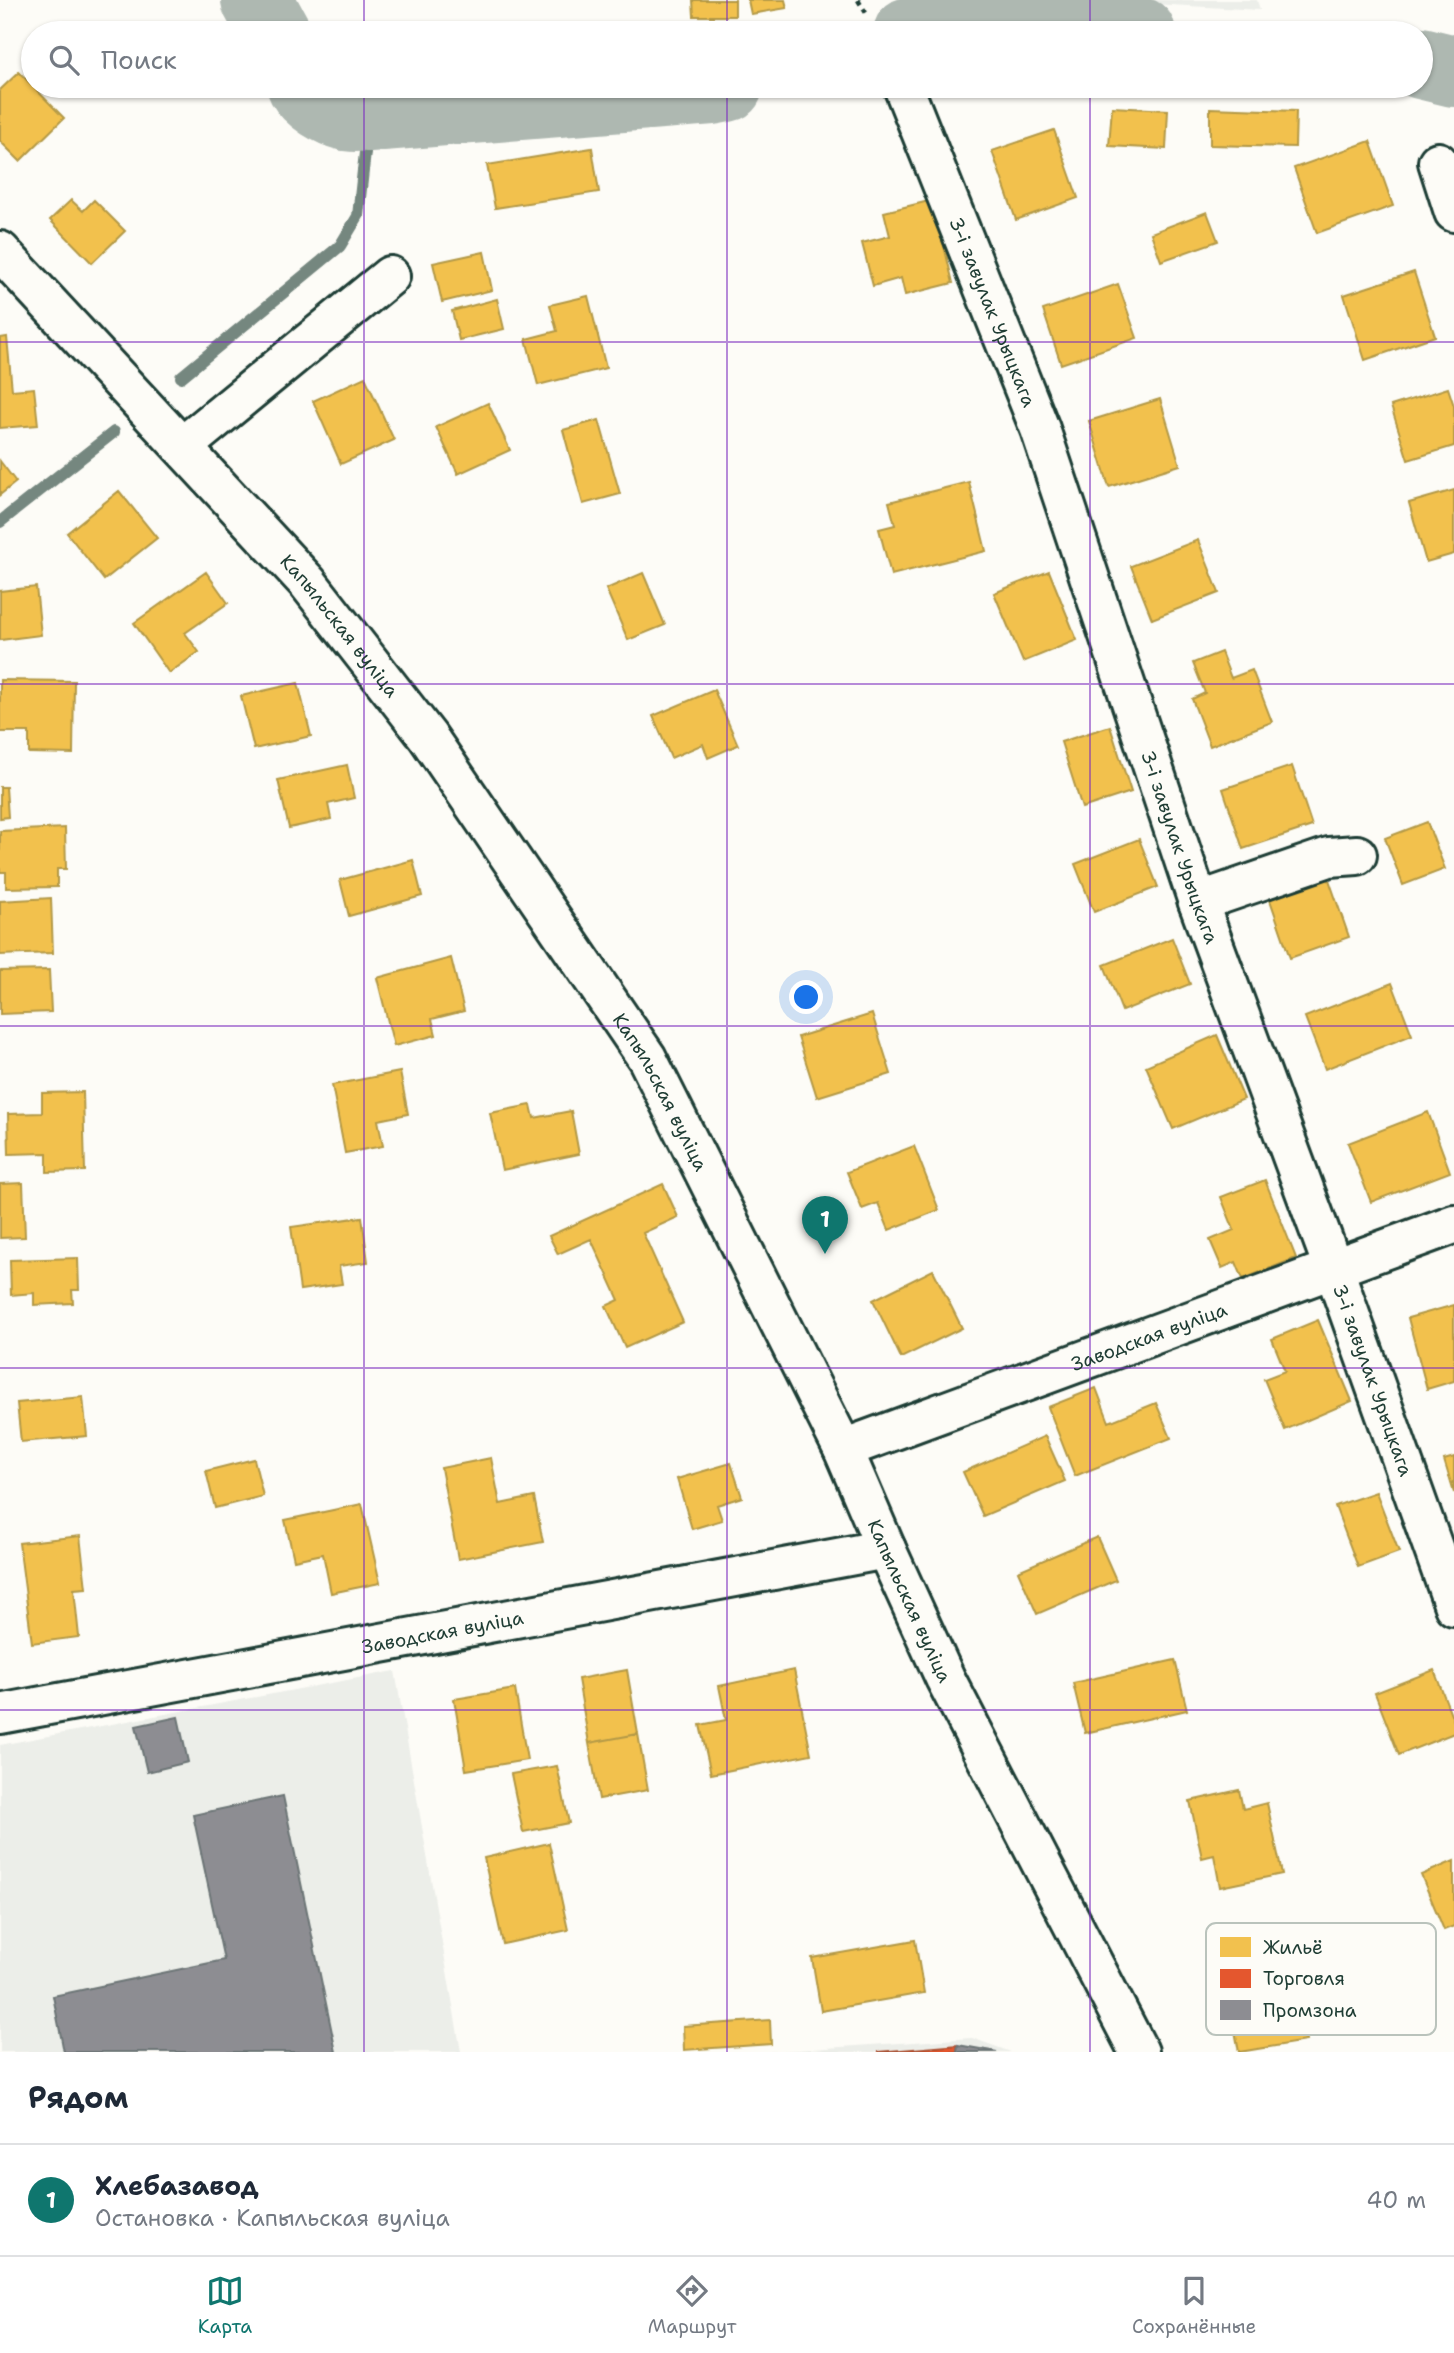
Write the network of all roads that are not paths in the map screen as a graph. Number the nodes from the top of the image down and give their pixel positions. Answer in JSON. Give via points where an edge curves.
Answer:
{"nodes":[{"id":1,"x":908,"y":98,"type":"edge"},
{"id":2,"x":1438,"y":162,"type":"dead end"},
{"id":3,"x":1454,"y":212,"type":"edge"},
{"id":4,"x":0,"y":251,"type":"edge"},
{"id":5,"x":390,"y":276,"type":"dead end"},
{"id":6,"x":183,"y":446,"type":"junction"},
{"id":7,"x":1357,"y":855,"type":"dead end"},
{"id":8,"x":1198,"y":902,"type":"junction"},
{"id":9,"x":1454,"y":1224,"type":"edge"},
{"id":10,"x":1333,"y":1267,"type":"junction"},
{"id":11,"x":843,"y":1449,"type":"junction"},
{"id":12,"x":886,"y":1549,"type":"junction"},
{"id":13,"x":1454,"y":1606,"type":"edge"},
{"id":14,"x":0,"y":1714,"type":"edge"},
{"id":15,"x":1139,"y":2052,"type":"edge"}],
"edges":[{"from":1,"to":8,"type":"street","name":"3-і завулак Урыцкага","via":[[1040,429]]},
{"from":2,"to":3,"type":"street"},
{"from":4,"to":6,"type":"street","name":"Капыльская вуліца"},
{"from":5,"to":6,"type":"street"},
{"from":6,"to":11,"type":"street","name":"Капыльская вуліца","via":[[308,583],[428,737],[647,1058]]},
{"from":7,"to":8,"type":"street","via":[[1329,857]]},
{"from":8,"to":10,"type":"street","name":"3-і завулак Урыцкага"},
{"from":9,"to":10,"type":"street","name":"Заводская вуліца"},
{"from":10,"to":11,"type":"street","name":"Заводская вуліца"},
{"from":10,"to":13,"type":"street","name":"3-і завулак Урыцкага"},
{"from":11,"to":12,"type":"street","name":"Капыльская вуліца"},
{"from":12,"to":14,"type":"street","name":"Заводская вуліца"},
{"from":12,"to":15,"type":"street","name":"Капыльская вуліца","via":[[946,1678]]}]}
